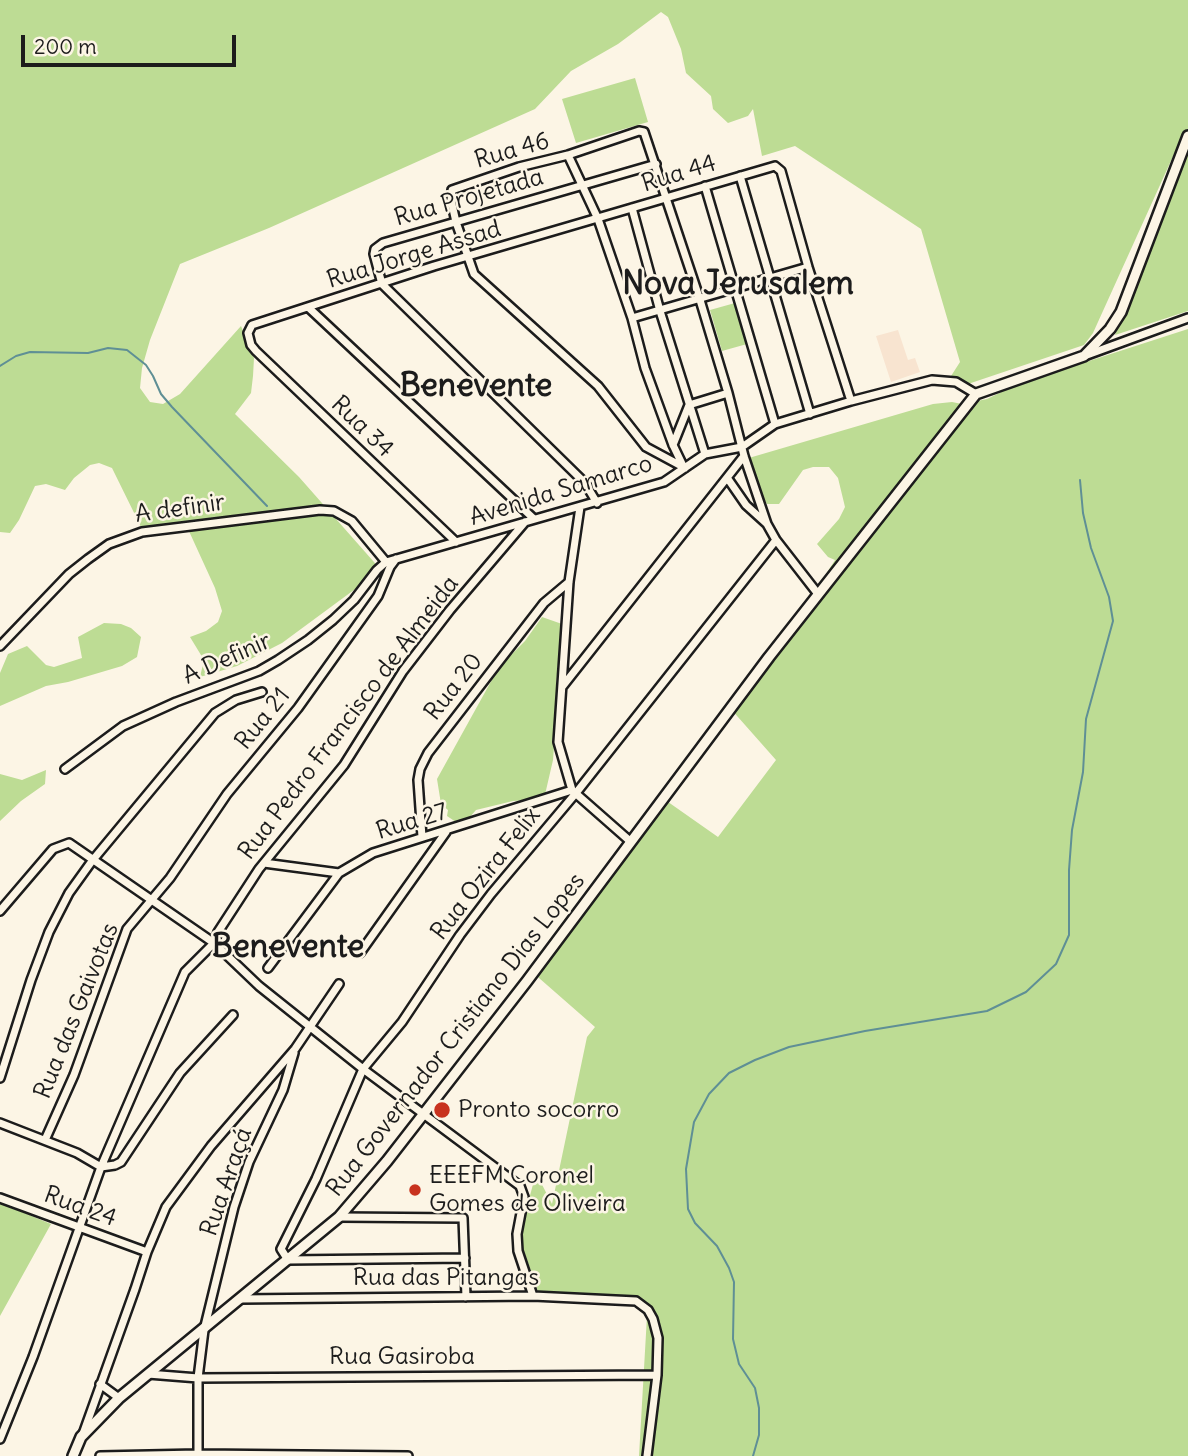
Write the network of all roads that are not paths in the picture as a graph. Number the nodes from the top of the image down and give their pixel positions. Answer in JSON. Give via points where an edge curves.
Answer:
{"nodes":[{"id":1,"x":1188,"y":136,"type":"edge"},
{"id":2,"x":568,"y":155,"type":"junction"},
{"id":3,"x":656,"y":164,"type":"junction"},
{"id":4,"x":740,"y":176,"type":"junction"},
{"id":5,"x":582,"y":185,"type":"junction"},
{"id":6,"x":705,"y":186,"type":"junction"},
{"id":7,"x":666,"y":197,"type":"junction"},
{"id":8,"x":632,"y":208,"type":"junction"},
{"id":9,"x":598,"y":219,"type":"junction"},
{"id":10,"x":456,"y":222,"type":"junction"},
{"id":11,"x":466,"y":257,"type":"junction"},
{"id":12,"x":808,"y":267,"type":"junction"},
{"id":13,"x":770,"y":279,"type":"junction"},
{"id":14,"x":382,"y":284,"type":"junction"},
{"id":15,"x":735,"y":289,"type":"junction"},
{"id":16,"x":699,"y":300,"type":"junction"},
{"id":17,"x":309,"y":308,"type":"junction"},
{"id":18,"x":660,"y":311,"type":"junction"},
{"id":19,"x":632,"y":318,"type":"junction"},
{"id":20,"x":1188,"y":318,"type":"edge"},
{"id":21,"x":248,"y":333,"type":"joint"},
{"id":22,"x":1084,"y":356,"type":"junction"},
{"id":23,"x":727,"y":393,"type":"junction"},
{"id":24,"x":976,"y":394,"type":"junction"},
{"id":25,"x":851,"y":401,"type":"junction"},
{"id":26,"x":689,"y":405,"type":"junction"},
{"id":27,"x":810,"y":414,"type":"junction"},
{"id":28,"x":775,"y":424,"type":"junction"},
{"id":29,"x":673,"y":445,"type":"junction"},
{"id":30,"x":742,"y":447,"type":"junction"},
{"id":31,"x":705,"y":454,"type":"junction"},
{"id":32,"x":744,"y":456,"type":"junction"},
{"id":33,"x":685,"y":468,"type":"junction"},
{"id":34,"x":728,"y":479,"type":"junction"},
{"id":35,"x":597,"y":503,"type":"junction"},
{"id":36,"x":580,"y":507,"type":"junction"},
{"id":37,"x":534,"y":519,"type":"junction"},
{"id":38,"x":525,"y":522,"type":"junction"},
{"id":39,"x":768,"y":524,"type":"junction"},
{"id":40,"x":776,"y":540,"type":"junction"},
{"id":41,"x":456,"y":542,"type":"junction"},
{"id":42,"x":397,"y":558,"type":"junction"},
{"id":43,"x":386,"y":562,"type":"junction"},
{"id":44,"x":569,"y":582,"type":"junction"},
{"id":45,"x":818,"y":594,"type":"junction"},
{"id":46,"x":0,"y":646,"type":"edge"},
{"id":47,"x":562,"y":687,"type":"junction"},
{"id":48,"x":262,"y":692,"type":"dead end"},
{"id":49,"x":65,"y":769,"type":"dead end"},
{"id":50,"x":574,"y":792,"type":"junction"},
{"id":51,"x":446,"y":832,"type":"junction"},
{"id":52,"x":422,"y":837,"type":"junction"},
{"id":53,"x":631,"y":842,"type":"junction"},
{"id":54,"x":92,"y":860,"type":"junction"},
{"id":55,"x":264,"y":863,"type":"junction"},
{"id":56,"x":339,"y":873,"type":"junction"},
{"id":57,"x":152,"y":900,"type":"junction"},
{"id":58,"x":0,"y":911,"type":"edge"},
{"id":59,"x":214,"y":943,"type":"junction"},
{"id":60,"x":360,"y":953,"type":"dead end"},
{"id":61,"x":268,"y":968,"type":"dead end"},
{"id":62,"x":339,"y":984,"type":"dead end"},
{"id":63,"x":233,"y":1015,"type":"dead end"},
{"id":64,"x":310,"y":1025,"type":"junction"},
{"id":65,"x":295,"y":1049,"type":"junction"},
{"id":66,"x":4,"y":1051,"type":"edge"},
{"id":67,"x":363,"y":1069,"type":"junction"},
{"id":68,"x":0,"y":1079,"type":"edge"},
{"id":69,"x":423,"y":1114,"type":"junction"},
{"id":70,"x":0,"y":1123,"type":"edge"},
{"id":71,"x":45,"y":1140,"type":"junction"},
{"id":72,"x":101,"y":1167,"type":"junction"},
{"id":73,"x":0,"y":1198,"type":"edge"},
{"id":74,"x":339,"y":1217,"type":"junction"},
{"id":75,"x":80,"y":1228,"type":"junction"},
{"id":76,"x":147,"y":1252,"type":"junction"},
{"id":77,"x":465,"y":1258,"type":"junction"},
{"id":78,"x":288,"y":1260,"type":"junction"},
{"id":79,"x":533,"y":1296,"type":"junction"},
{"id":80,"x":466,"y":1297,"type":"junction"},
{"id":81,"x":241,"y":1299,"type":"junction"},
{"id":82,"x":204,"y":1330,"type":"junction"},
{"id":83,"x":148,"y":1374,"type":"junction"},
{"id":84,"x":657,"y":1375,"type":"junction"},
{"id":85,"x":198,"y":1378,"type":"junction"},
{"id":86,"x":100,"y":1384,"type":"junction"},
{"id":87,"x":119,"y":1398,"type":"junction"},
{"id":88,"x":81,"y":1437,"type":"junction"},
{"id":89,"x":0,"y":1439,"type":"edge"},
{"id":90,"x":198,"y":1455,"type":"edge"},
{"id":91,"x":73,"y":1456,"type":"edge"},
{"id":92,"x":100,"y":1456,"type":"edge"},
{"id":93,"x":408,"y":1456,"type":"edge"},
{"id":94,"x":647,"y":1456,"type":"edge"}],
"edges":[{"from":1,"to":22,"type":"street","via":[[1121,312]]},
{"from":2,"to":3,"type":"street","via":[[642,131]]},
{"from":2,"to":5,"type":"street"},
{"from":2,"to":10,"type":"street","name":"Rua 46","via":[[452,190]]},
{"from":3,"to":5,"type":"street","name":"Rua Projetada"},
{"from":3,"to":7,"type":"street"},
{"from":4,"to":6,"type":"street","name":"Rua 44"},
{"from":4,"to":12,"type":"street","name":"Rua 44","via":[[772,166],[780,171]]},
{"from":4,"to":13,"type":"street"},
{"from":5,"to":9,"type":"street"},
{"from":5,"to":10,"type":"street","name":"Rua Projetada"},
{"from":6,"to":7,"type":"street","name":"Rua 44"},
{"from":6,"to":15,"type":"street"},
{"from":7,"to":8,"type":"street","name":"Rua 44"},
{"from":7,"to":16,"type":"street"},
{"from":8,"to":9,"type":"street","name":"Rua 44"},
{"from":8,"to":18,"type":"street"},
{"from":9,"to":11,"type":"street","name":"Rua Jorge Assad"},
{"from":9,"to":19,"type":"street"},
{"from":10,"to":11,"type":"street","name":"Rua 46"},
{"from":10,"to":14,"type":"street","name":"Rua Projetada","via":[[374,249]]},
{"from":11,"to":14,"type":"street","name":"Rua Jorge Assad"},
{"from":11,"to":33,"type":"street","name":"Rua 46","via":[[474,274],[598,386],[638,439]]},
{"from":12,"to":13,"type":"street"},
{"from":12,"to":25,"type":"street"},
{"from":13,"to":15,"type":"street"},
{"from":13,"to":27,"type":"street"},
{"from":14,"to":17,"type":"street","name":"Rua Jorge Assad"},
{"from":14,"to":35,"type":"street","via":[[584,483]]},
{"from":15,"to":16,"type":"street"},
{"from":15,"to":28,"type":"street"},
{"from":16,"to":18,"type":"street"},
{"from":16,"to":23,"type":"street"},
{"from":17,"to":21,"type":"street","name":"Rua Jorge Assad","via":[[256,322]]},
{"from":17,"to":37,"type":"street"},
{"from":18,"to":19,"type":"street"},
{"from":18,"to":26,"type":"street"},
{"from":19,"to":29,"type":"street"},
{"from":20,"to":22,"type":"street"},
{"from":21,"to":41,"type":"street","name":"Rua 34","via":[[256,351]]},
{"from":22,"to":24,"type":"street"},
{"from":23,"to":26,"type":"street"},
{"from":23,"to":30,"type":"street"},
{"from":24,"to":25,"type":"street","via":[[956,382],[932,380]]},
{"from":24,"to":45,"type":"street","name":"Rua Governador Cristiano Dias Lopes"},
{"from":25,"to":27,"type":"street"},
{"from":26,"to":29,"type":"street"},
{"from":26,"to":31,"type":"street"},
{"from":27,"to":28,"type":"street"},
{"from":28,"to":30,"type":"street"},
{"from":29,"to":33,"type":"street"},
{"from":30,"to":31,"type":"street","name":"Avenida Samarco"},
{"from":30,"to":32,"type":"street"},
{"from":31,"to":33,"type":"street","name":"Avenida Samarco"},
{"from":32,"to":34,"type":"street"},
{"from":32,"to":39,"type":"street"},
{"from":33,"to":35,"type":"street","name":"Avenida Samarco","via":[[664,482]]},
{"from":34,"to":39,"type":"street","via":[[746,505]]},
{"from":34,"to":47,"type":"street"},
{"from":35,"to":36,"type":"street","name":"Avenida Samarco"},
{"from":36,"to":37,"type":"street","name":"Avenida Samarco"},
{"from":36,"to":44,"type":"street"},
{"from":37,"to":38,"type":"street","name":"Avenida Samarco"},
{"from":38,"to":41,"type":"street","name":"Avenida Samarco"},
{"from":38,"to":55,"type":"street","name":"Rua Pedro Francisco de Almeida","via":[[403,671],[344,765]]},
{"from":39,"to":40,"type":"street"},
{"from":40,"to":45,"type":"street"},
{"from":40,"to":50,"type":"street","name":"Rua Ozira Felix"},
{"from":41,"to":42,"type":"street","name":"Avenida Samarco"},
{"from":42,"to":43,"type":"street","name":"Avenida Samarco"},
{"from":42,"to":57,"type":"street","name":"Rua 21","via":[[382,589],[298,708],[227,794]]},
{"from":43,"to":46,"type":"street","name":"A definir","via":[[352,521],[334,511],[142,532],[109,544],[69,574]]},
{"from":43,"to":49,"type":"street","name":"A Definir","via":[[332,621],[278,660],[123,726]]},
{"from":44,"to":47,"type":"street"},
{"from":44,"to":52,"type":"street","name":"Rua 20","via":[[544,603],[428,753],[418,780]]},
{"from":45,"to":53,"type":"street","name":"Rua Governador Cristiano Dias Lopes"},
{"from":47,"to":50,"type":"street","via":[[558,742]]},
{"from":48,"to":54,"type":"street","via":[[215,713]]},
{"from":50,"to":51,"type":"street","name":"Rua 27"},
{"from":50,"to":53,"type":"street"},
{"from":50,"to":67,"type":"street","name":"Rua Ozira Felix","via":[[491,894],[402,1022]]},
{"from":51,"to":52,"type":"street","name":"Rua 27"},
{"from":51,"to":60,"type":"street"},
{"from":52,"to":56,"type":"street","name":"Rua 27","via":[[373,853]]},
{"from":53,"to":69,"type":"street","name":"Rua Governador Cristiano Dias Lopes"},
{"from":54,"to":57,"type":"street"},
{"from":54,"to":58,"type":"street","via":[[69,843],[58,845]]},
{"from":54,"to":66,"type":"street","via":[[49,932]]},
{"from":55,"to":56,"type":"street"},
{"from":55,"to":59,"type":"street","name":"Rua Pedro Francisco de Almeida"},
{"from":56,"to":61,"type":"street"},
{"from":57,"to":59,"type":"street"},
{"from":57,"to":71,"type":"street","name":"Rua das Gaivotas","via":[[123,937],[74,1075]]},
{"from":59,"to":64,"type":"street"},
{"from":59,"to":72,"type":"street","name":"Rua Pedro Francisco de Almeida","via":[[185,972]]},
{"from":62,"to":64,"type":"street"},
{"from":63,"to":72,"type":"street","via":[[180,1073],[121,1161]]},
{"from":64,"to":65,"type":"street"},
{"from":64,"to":67,"type":"street"},
{"from":65,"to":76,"type":"street","via":[[166,1207]]},
{"from":65,"to":82,"type":"street","name":"Rua Araçá","via":[[283,1090],[249,1162]]},
{"from":66,"to":68,"type":"street"},
{"from":67,"to":69,"type":"street"},
{"from":67,"to":78,"type":"street","name":"Rua Ozira Felix","via":[[282,1247]]},
{"from":69,"to":74,"type":"street","name":"Rua Governador Cristiano Dias Lopes"},
{"from":69,"to":79,"type":"street","via":[[522,1189],[518,1251]]},
{"from":70,"to":71,"type":"street"},
{"from":71,"to":72,"type":"street"},
{"from":72,"to":75,"type":"street"},
{"from":73,"to":75,"type":"street","name":"Rua 24"},
{"from":74,"to":77,"type":"street","via":[[463,1217]]},
{"from":74,"to":78,"type":"street","name":"Rua Governador Cristiano Dias Lopes"},
{"from":75,"to":76,"type":"street","name":"Rua 24"},
{"from":75,"to":89,"type":"street"},
{"from":76,"to":86,"type":"street"},
{"from":77,"to":78,"type":"street"},
{"from":77,"to":80,"type":"street"},
{"from":78,"to":81,"type":"street","name":"Rua Governador Cristiano Dias Lopes"},
{"from":79,"to":80,"type":"street","name":"Rua das Pitangas"},
{"from":79,"to":84,"type":"street","name":"Rua das Pitangas","via":[[636,1301],[653,1319],[658,1338]]},
{"from":80,"to":81,"type":"street","name":"Rua das Pitangas"},
{"from":81,"to":82,"type":"street","name":"Rua Governador Cristiano Dias Lopes"},
{"from":82,"to":83,"type":"street","name":"Rua Governador Cristiano Dias Lopes"},
{"from":82,"to":85,"type":"street","name":"Rua Araçá"},
{"from":83,"to":85,"type":"street","name":"Rua Gasiroba"},
{"from":83,"to":87,"type":"street","name":"Rua Governador Cristiano Dias Lopes"},
{"from":84,"to":85,"type":"street","name":"Rua Gasiroba"},
{"from":84,"to":94,"type":"street"},
{"from":85,"to":90,"type":"street","name":"Rua Araçá"},
{"from":86,"to":87,"type":"street"},
{"from":86,"to":88,"type":"street"},
{"from":87,"to":88,"type":"street","name":"Rua Governador Cristiano Dias Lopes"},
{"from":88,"to":91,"type":"street","name":"Rua Governador Cristiano Dias Lopes"},
{"from":90,"to":92,"type":"street"},
{"from":90,"to":93,"type":"street"}]}
